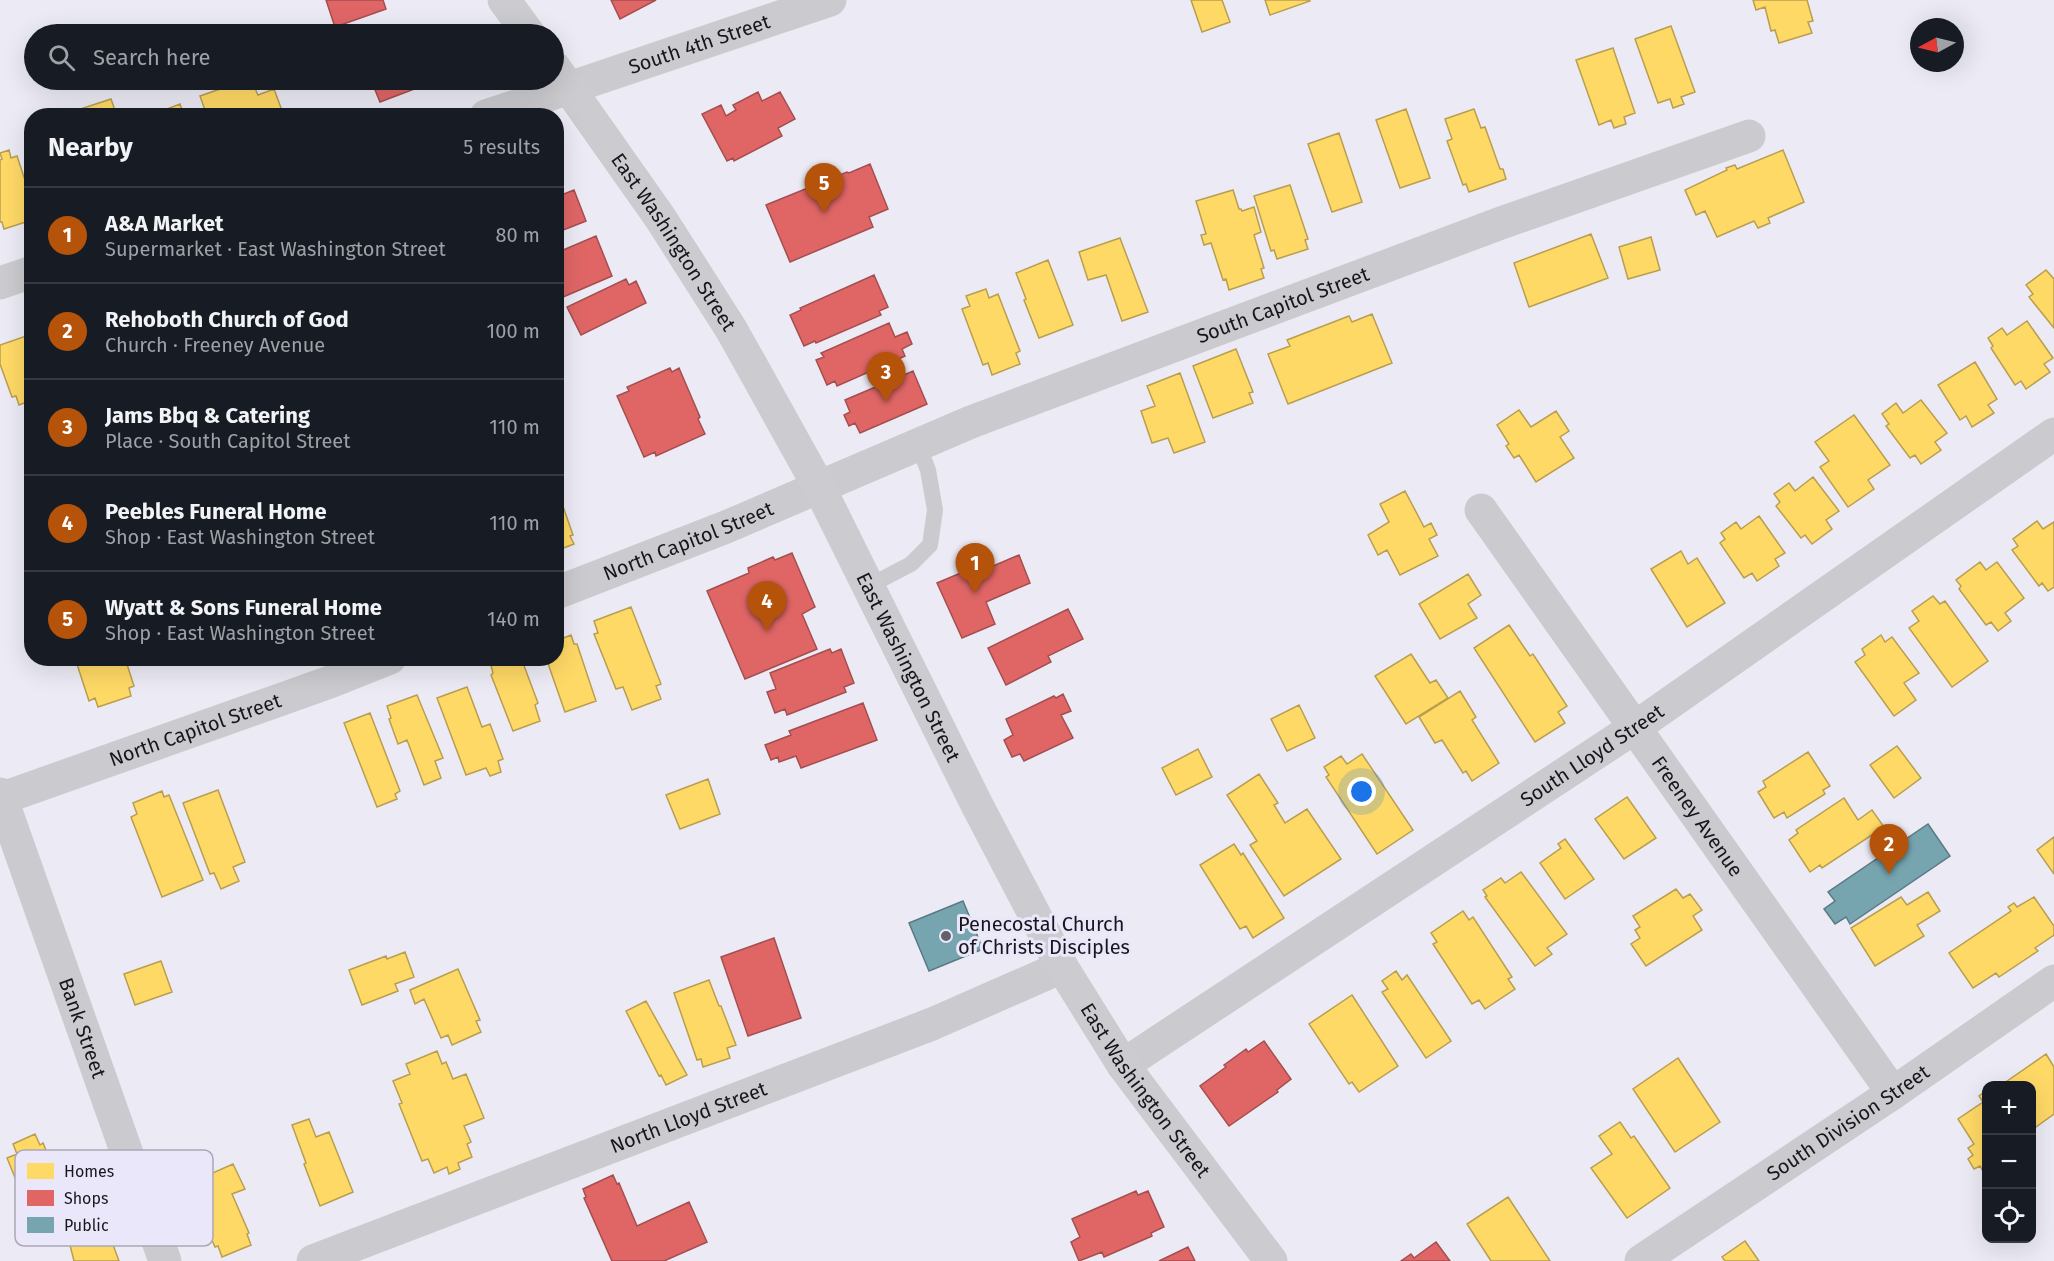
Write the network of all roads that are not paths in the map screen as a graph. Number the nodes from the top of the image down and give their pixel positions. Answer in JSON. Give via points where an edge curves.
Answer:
{"nodes":[{"id":1,"x":504,"y":0,"type":"edge"},
{"id":2,"x":830,"y":0,"type":"edge"},
{"id":3,"x":522,"y":24,"type":"edge"},
{"id":4,"x":564,"y":76,"type":"edge"},
{"id":5,"x":564,"y":81,"type":"edge"},
{"id":6,"x":536,"y":90,"type":"edge"},
{"id":7,"x":501,"y":108,"type":"edge"},
{"id":8,"x":1749,"y":136,"type":"dead end"},
{"id":9,"x":24,"y":275,"type":"edge"},
{"id":10,"x":0,"y":283,"type":"edge"},
{"id":11,"x":2054,"y":434,"type":"edge"},
{"id":12,"x":918,"y":445,"type":"junction"},
{"id":13,"x":819,"y":487,"type":"junction"},
{"id":14,"x":1480,"y":510,"type":"dead end"},
{"id":15,"x":869,"y":586,"type":"junction"},
{"id":16,"x":564,"y":590,"type":"edge"},
{"id":17,"x":370,"y":666,"type":"edge"},
{"id":18,"x":1634,"y":728,"type":"junction"},
{"id":19,"x":1,"y":797,"type":"edge"},
{"id":20,"x":1062,"y":967,"type":"junction"},
{"id":21,"x":2054,"y":981,"type":"edge"},
{"id":22,"x":1123,"y":1065,"type":"junction"},
{"id":23,"x":1893,"y":1093,"type":"junction"},
{"id":24,"x":126,"y":1150,"type":"edge"},
{"id":25,"x":160,"y":1246,"type":"edge"},
{"id":26,"x":165,"y":1261,"type":"edge"},
{"id":27,"x":313,"y":1261,"type":"edge"},
{"id":28,"x":1270,"y":1261,"type":"edge"},
{"id":29,"x":1641,"y":1261,"type":"edge"}],
"edges":[{"from":1,"to":3,"type":"main road"},
{"from":2,"to":4,"type":"street","name":"South 4th Street"},
{"from":5,"to":13,"type":"main road","name":"East Washington Street","via":[[661,219],[731,329]]},
{"from":6,"to":7,"type":"street","name":"South 4th Street"},
{"from":8,"to":12,"type":"street","name":"South Capitol Street","via":[[1501,223]]},
{"from":9,"to":10,"type":"street"},
{"from":11,"to":18,"type":"street","name":"South Lloyd Street"},
{"from":12,"to":13,"type":"street","name":"South Capitol Street"},
{"from":12,"to":15,"type":"lane","via":[[928,470],[935,510],[930,545],[911,564]]},
{"from":13,"to":15,"type":"main road","name":"East Washington Street"},
{"from":13,"to":16,"type":"street","name":"North Capitol Street"},
{"from":14,"to":18,"type":"street","name":"Freeney Avenue"},
{"from":15,"to":20,"type":"main road","name":"East Washington Street"},
{"from":17,"to":19,"type":"street","name":"North Capitol Street"},
{"from":18,"to":22,"type":"street","name":"South Lloyd Street"},
{"from":18,"to":23,"type":"street","name":"Freeney Avenue"},
{"from":19,"to":24,"type":"street","name":"Bank Street"},
{"from":20,"to":22,"type":"main road","name":"East Washington Street"},
{"from":20,"to":27,"type":"street","name":"North Lloyd Street","via":[[932,1024]]},
{"from":21,"to":23,"type":"street","name":"South Division Street"},
{"from":22,"to":28,"type":"main road","name":"East Washington Street"},
{"from":23,"to":29,"type":"street","name":"South Division Street"},
{"from":25,"to":26,"type":"street","name":"Bank Street"}]}
